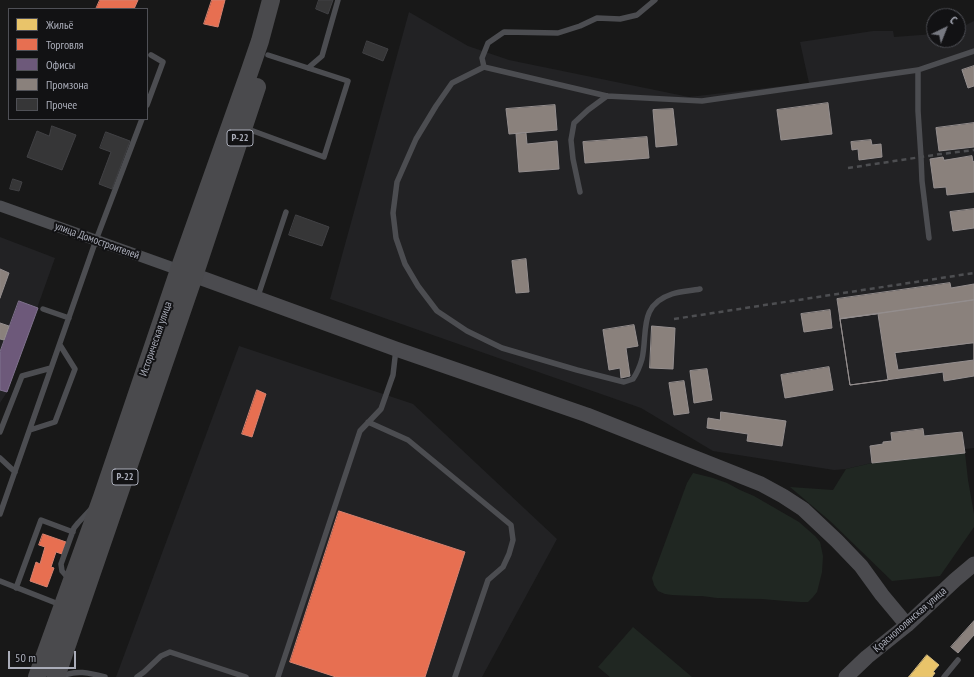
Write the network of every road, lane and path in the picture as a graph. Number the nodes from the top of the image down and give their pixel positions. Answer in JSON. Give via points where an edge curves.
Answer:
{"nodes":[{"id":1,"x":271,"y":0,"type":"edge"},
{"id":2,"x":283,"y":0,"type":"edge"},
{"id":3,"x":338,"y":0,"type":"edge"},
{"id":4,"x":655,"y":0,"type":"edge"},
{"id":5,"x":974,"y":51,"type":"edge"},
{"id":6,"x":151,"y":55,"type":"dead end"},
{"id":7,"x":268,"y":55,"type":"junction"},
{"id":8,"x":484,"y":67,"type":"junction"},
{"id":9,"x":308,"y":68,"type":"junction"},
{"id":10,"x":918,"y":70,"type":"junction"},
{"id":11,"x":607,"y":96,"type":"junction"},
{"id":12,"x":148,"y":102,"type":"edge"},
{"id":13,"x":142,"y":120,"type":"edge"},
{"id":14,"x":244,"y":128,"type":"junction"},
{"id":15,"x":580,"y":192,"type":"dead end"},
{"id":16,"x":0,"y":206,"type":"edge"},
{"id":17,"x":286,"y":212,"type":"dead end"},
{"id":18,"x":929,"y":238,"type":"dead end"},
{"id":19,"x":96,"y":240,"type":"junction"},
{"id":20,"x":187,"y":273,"type":"junction"},
{"id":21,"x":700,"y":289,"type":"dead end"},
{"id":22,"x":257,"y":299,"type":"junction"},
{"id":23,"x":43,"y":309,"type":"dead end"},
{"id":24,"x":69,"y":318,"type":"junction"},
{"id":25,"x":60,"y":345,"type":"junction"},
{"id":26,"x":396,"y":349,"type":"junction"},
{"id":27,"x":51,"y":368,"type":"junction"},
{"id":28,"x":368,"y":422,"type":"junction"},
{"id":29,"x":30,"y":430,"type":"junction"},
{"id":30,"x":0,"y":432,"type":"edge"},
{"id":31,"x":0,"y":458,"type":"edge"},
{"id":32,"x":15,"y":472,"type":"junction"},
{"id":33,"x":102,"y":497,"type":"junction"},
{"id":34,"x":0,"y":514,"type":"edge"},
{"id":35,"x":73,"y":532,"type":"junction"},
{"id":36,"x":974,"y":564,"type":"edge"},
{"id":37,"x":0,"y":581,"type":"edge"},
{"id":38,"x":71,"y":582,"type":"junction"},
{"id":39,"x":16,"y":588,"type":"junction"},
{"id":40,"x":62,"y":606,"type":"junction"},
{"id":41,"x":907,"y":625,"type":"junction"},
{"id":42,"x":958,"y":660,"type":"dead end"},
{"id":43,"x":37,"y":677,"type":"edge"},
{"id":44,"x":56,"y":677,"type":"edge"},
{"id":45,"x":60,"y":677,"type":"edge"},
{"id":46,"x":105,"y":677,"type":"edge"},
{"id":47,"x":137,"y":677,"type":"edge"},
{"id":48,"x":246,"y":677,"type":"edge"},
{"id":49,"x":278,"y":677,"type":"edge"},
{"id":50,"x":455,"y":677,"type":"edge"},
{"id":51,"x":846,"y":677,"type":"edge"},
{"id":52,"x":944,"y":677,"type":"edge"}],
"edges":[{"from":1,"to":20,"type":"highway","name":"Историческая улица","number":"Р-22"},
{"from":2,"to":7,"type":"highway","name":"Историческая улица","number":"Р-22"},
{"from":3,"to":9,"type":"lane","via":[[322,56]]},
{"from":4,"to":8,"type":"lane","via":[[637,15],[620,19],[597,18],[558,33],[504,32],[488,43],[482,58]]},
{"from":5,"to":10,"type":"lane"},
{"from":6,"to":12,"type":"lane","via":[[162,62]]},
{"from":7,"to":9,"type":"lane"},
{"from":7,"to":14,"type":"highway","name":"Историческая улица","number":"Р-22"},
{"from":8,"to":11,"type":"lane"},
{"from":8,"to":21,"type":"lane","via":[[452,83],[416,139],[397,182],[393,213],[396,238],[405,264],[437,311],[467,331],[502,348],[624,382],[633,379],[638,371],[642,359],[647,316],[651,308],[658,300],[672,294]]},
{"from":9,"to":14,"type":"lane","via":[[348,81],[324,157]]},
{"from":10,"to":11,"type":"lane","via":[[702,101]]},
{"from":10,"to":18,"type":"lane","via":[[922,181]]},
{"from":11,"to":15,"type":"lane","via":[[574,123],[571,140]]},
{"from":13,"to":19,"type":"lane"},
{"from":14,"to":20,"type":"highway","name":"Историческая улица","number":"Р-22"},
{"from":16,"to":19,"type":"street","name":"улица Домостроителей"},
{"from":17,"to":22,"type":"lane"},
{"from":19,"to":20,"type":"street","name":"улица Домостроителей"},
{"from":19,"to":24,"type":"lane"},
{"from":20,"to":22,"type":"main road"},
{"from":20,"to":33,"type":"highway","name":"Историческая улица","number":"Р-22"},
{"from":20,"to":44,"type":"highway","name":"Историческая улица","number":"Р-22"},
{"from":22,"to":26,"type":"main road"},
{"from":23,"to":24,"type":"lane"},
{"from":24,"to":25,"type":"lane"},
{"from":25,"to":27,"type":"lane"},
{"from":25,"to":29,"type":"lane","via":[[75,369],[55,422]]},
{"from":26,"to":28,"type":"lane","via":[[393,375],[381,409]]},
{"from":26,"to":41,"type":"main road","via":[[587,415],[761,484],[803,509],[837,541],[861,566]]},
{"from":27,"to":29,"type":"lane"},
{"from":27,"to":30,"type":"lane","via":[[22,376]]},
{"from":28,"to":49,"type":"lane","via":[[360,431]]},
{"from":28,"to":50,"type":"lane","via":[[408,440],[510,525],[513,540],[509,554],[503,567],[488,580]]},
{"from":29,"to":32,"type":"lane"},
{"from":31,"to":32,"type":"lane"},
{"from":32,"to":34,"type":"lane"},
{"from":33,"to":35,"type":"lane"},
{"from":33,"to":38,"type":"highway","name":"Историческая улица","number":"Р-22"},
{"from":35,"to":38,"type":"lane","via":[[61,564],[62,571]]},
{"from":35,"to":39,"type":"lane","via":[[41,520]]},
{"from":36,"to":41,"type":"main road","name":"Краснополянская улица"},
{"from":37,"to":39,"type":"lane"},
{"from":38,"to":40,"type":"highway","name":"Историческая улица","number":"Р-22"},
{"from":39,"to":40,"type":"lane"},
{"from":40,"to":43,"type":"highway","name":"Историческая улица","number":"Р-22"},
{"from":41,"to":51,"type":"main road","name":"Краснополянская улица"},
{"from":42,"to":52,"type":"lane"},
{"from":45,"to":46,"type":"lane","via":[[67,673],[81,672]]},
{"from":47,"to":48,"type":"lane","via":[[161,656],[170,652]]}]}
